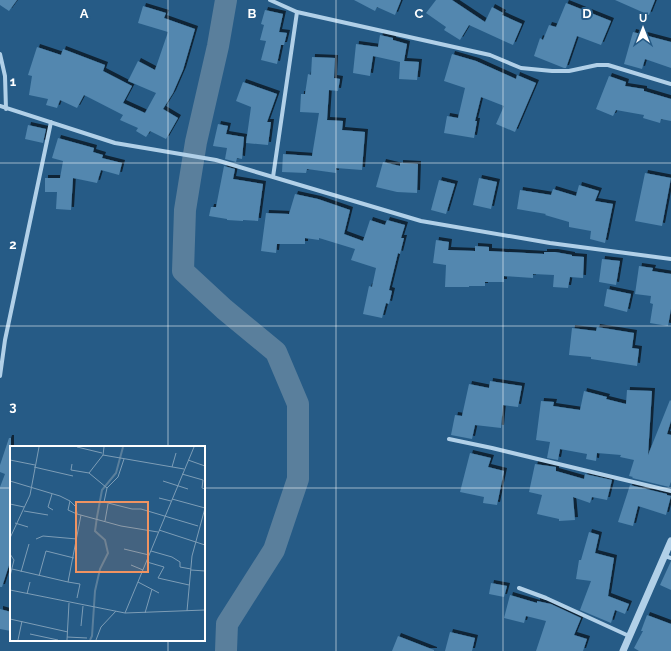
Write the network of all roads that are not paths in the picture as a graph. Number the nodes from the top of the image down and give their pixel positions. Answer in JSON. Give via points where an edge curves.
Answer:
{"nodes":[{"id":1,"x":270,"y":0,"type":"edge"},
{"id":2,"x":297,"y":12,"type":"junction"},
{"id":3,"x":0,"y":54,"type":"edge"},
{"id":4,"x":671,"y":84,"type":"edge"},
{"id":5,"x":0,"y":106,"type":"edge"},
{"id":6,"x":6,"y":109,"type":"junction"},
{"id":7,"x":51,"y":122,"type":"junction"},
{"id":8,"x":273,"y":177,"type":"junction"},
{"id":9,"x":671,"y":259,"type":"edge"},
{"id":10,"x":0,"y":340,"type":"edge"},
{"id":11,"x":5,"y":340,"type":"junction"},
{"id":12,"x":0,"y":376,"type":"edge"},
{"id":13,"x":448,"y":439,"type":"dead end"},
{"id":14,"x":671,"y":491,"type":"edge"},
{"id":15,"x":671,"y":541,"type":"edge"},
{"id":16,"x":668,"y":557,"type":"edge"},
{"id":17,"x":519,"y":588,"type":"dead end"},
{"id":18,"x":629,"y":636,"type":"junction"},
{"id":19,"x":623,"y":651,"type":"edge"}],
"edges":[{"from":1,"to":2,"type":"street"},
{"from":2,"to":4,"type":"street","via":[[490,55],[522,68],[569,71],[608,65]]},
{"from":2,"to":8,"type":"street"},
{"from":3,"to":6,"type":"street","via":[[5,76]]},
{"from":5,"to":6,"type":"street"},
{"from":6,"to":7,"type":"street"},
{"from":7,"to":8,"type":"street","via":[[115,143],[216,160]]},
{"from":7,"to":11,"type":"street"},
{"from":8,"to":9,"type":"street","via":[[421,221],[550,243]]},
{"from":10,"to":11,"type":"street"},
{"from":11,"to":12,"type":"street"},
{"from":13,"to":14,"type":"street"},
{"from":15,"to":16,"type":"street"},
{"from":16,"to":18,"type":"street"},
{"from":17,"to":18,"type":"street"},
{"from":18,"to":19,"type":"street"}]}
